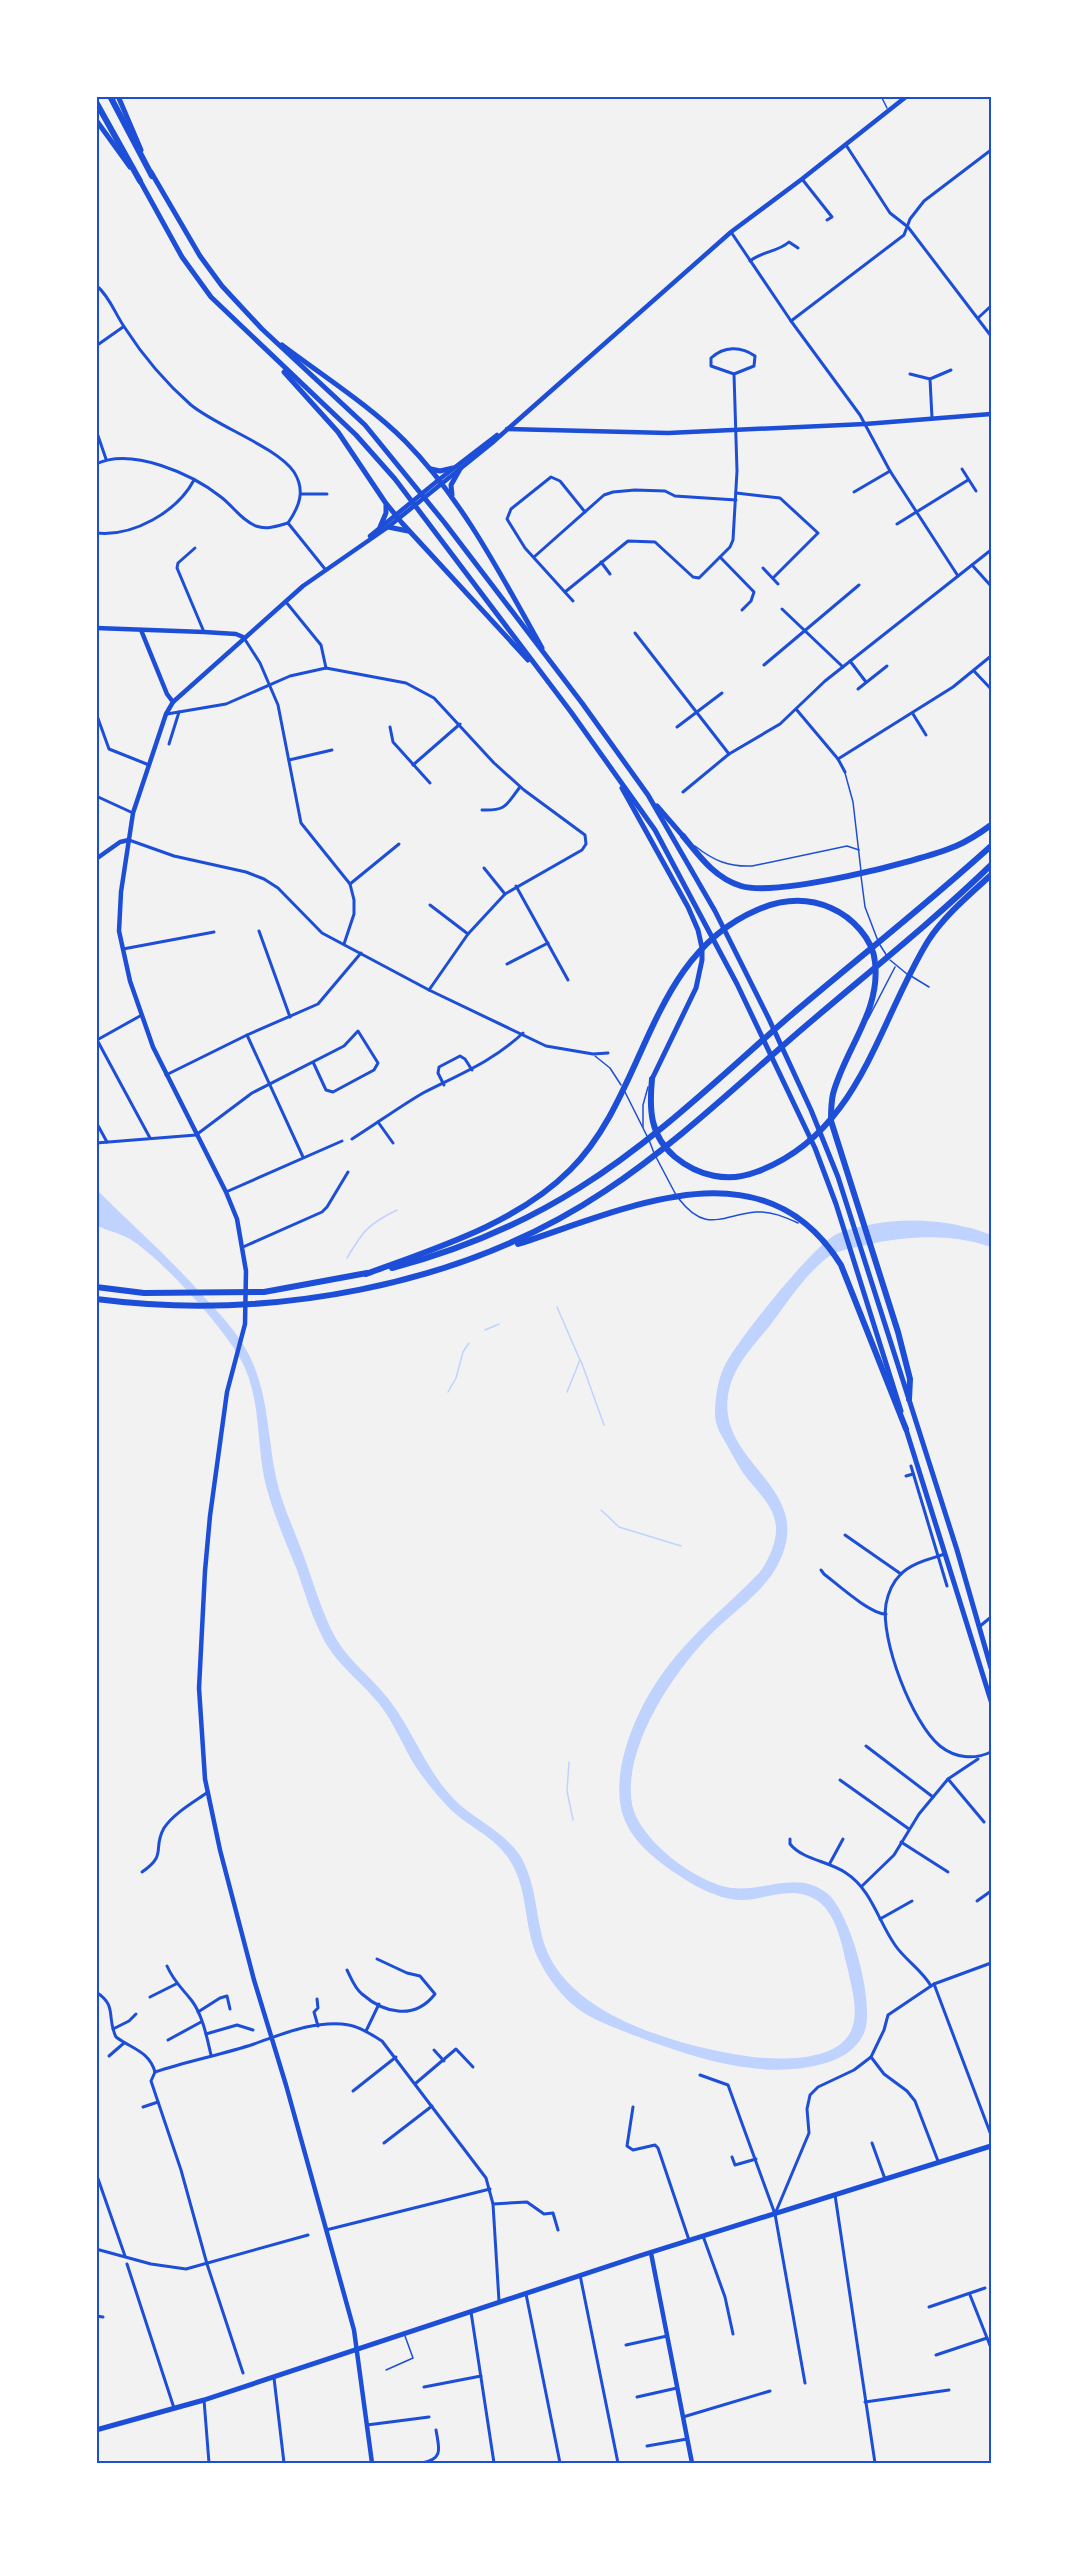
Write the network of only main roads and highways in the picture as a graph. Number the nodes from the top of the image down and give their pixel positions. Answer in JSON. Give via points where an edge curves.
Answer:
{"nodes":[{"id":1,"x":110,"y":96,"type":"edge"},
{"id":2,"x":118,"y":96,"type":"edge"},
{"id":3,"x":907,"y":96,"type":"edge"},
{"id":4,"x":96,"y":102,"type":"edge"},
{"id":5,"x":96,"y":120,"type":"edge"},
{"id":6,"x":152,"y":176,"type":"junction"},
{"id":7,"x":140,"y":182,"type":"junction"},
{"id":8,"x":262,"y":329,"type":"junction"},
{"id":9,"x":270,"y":356,"type":"junction"},
{"id":10,"x":991,"y":414,"type":"edge"},
{"id":11,"x":507,"y":429,"type":"junction"},
{"id":12,"x":430,"y":468,"type":"junction"},
{"id":13,"x":457,"y":469,"type":"junction"},
{"id":14,"x":440,"y":482,"type":"junction"},
{"id":15,"x":453,"y":498,"type":"junction"},
{"id":16,"x":385,"y":502,"type":"junction"},
{"id":17,"x":397,"y":516,"type":"junction"},
{"id":18,"x":388,"y":526,"type":"junction"},
{"id":19,"x":380,"y":527,"type":"junction"},
{"id":20,"x":410,"y":531,"type":"junction"},
{"id":21,"x":365,"y":542,"type":"junction"},
{"id":22,"x":96,"y":628,"type":"edge"},
{"id":23,"x":141,"y":630,"type":"junction"},
{"id":24,"x":243,"y":637,"type":"junction"},
{"id":25,"x":554,"y":669,"type":"junction"},
{"id":26,"x":542,"y":674,"type":"junction"},
{"id":27,"x":173,"y":702,"type":"junction"},
{"id":28,"x":606,"y":760,"type":"junction"},
{"id":29,"x":648,"y":795,"type":"junction"},
{"id":30,"x":991,"y":825,"type":"edge"},
{"id":31,"x":683,"y":836,"type":"joint"},
{"id":32,"x":129,"y":840,"type":"junction"},
{"id":33,"x":991,"y":846,"type":"edge"},
{"id":34,"x":96,"y":859,"type":"edge"},
{"id":35,"x":991,"y":865,"type":"edge"},
{"id":36,"x":991,"y":875,"type":"edge"},
{"id":37,"x":652,"y":1079,"type":"joint"},
{"id":38,"x":499,"y":1250,"type":"junction"},
{"id":39,"x":366,"y":1274,"type":"junction"},
{"id":40,"x":96,"y":1287,"type":"edge"},
{"id":41,"x":96,"y":1299,"type":"edge"},
{"id":42,"x":909,"y":1399,"type":"junction"},
{"id":43,"x":906,"y":1428,"type":"junction"},
{"id":44,"x":991,"y":1668,"type":"edge"},
{"id":45,"x":991,"y":1701,"type":"edge"},
{"id":46,"x":991,"y":2146,"type":"edge"},
{"id":47,"x":651,"y":2253,"type":"junction"},
{"id":48,"x":357,"y":2349,"type":"junction"},
{"id":49,"x":96,"y":2430,"type":"edge"},
{"id":50,"x":372,"y":2463,"type":"edge"},
{"id":51,"x":692,"y":2463,"type":"edge"}],
"edges":[{"from":1,"to":6,"type":"highway"},
{"from":2,"to":6,"type":"main road"},
{"from":3,"to":11,"type":"main road","via":[[731,232]]},
{"from":4,"to":7,"type":"highway"},
{"from":5,"to":7,"type":"main road"},
{"from":6,"to":8,"type":"main road","via":[[200,256]]},
{"from":7,"to":9,"type":"main road","via":[[182,257],[211,297]]},
{"from":8,"to":12,"type":"main road","via":[[398,434]]},
{"from":8,"to":25,"type":"main road","via":[[365,425],[444,522]]},
{"from":9,"to":16,"type":"main road","via":[[341,436]]},
{"from":9,"to":26,"type":"main road","via":[[356,435],[395,479]]},
{"from":10,"to":11,"type":"main road","via":[[668,433]]},
{"from":11,"to":13,"type":"main road"},
{"from":12,"to":13,"type":"main road"},
{"from":12,"to":14,"type":"main road"},
{"from":13,"to":14,"type":"main road"},
{"from":13,"to":15,"type":"main road","via":[[451,487]]},
{"from":14,"to":15,"type":"main road"},
{"from":14,"to":17,"type":"main road"},
{"from":15,"to":25,"type":"main road"},
{"from":16,"to":17,"type":"main road"},
{"from":16,"to":19,"type":"main road"},
{"from":17,"to":18,"type":"main road"},
{"from":17,"to":19,"type":"main road"},
{"from":17,"to":20,"type":"main road"},
{"from":18,"to":20,"type":"main road"},
{"from":18,"to":21,"type":"main road"},
{"from":19,"to":21,"type":"main road"},
{"from":20,"to":26,"type":"main road"},
{"from":21,"to":24,"type":"main road","via":[[325,569]]},
{"from":22,"to":23,"type":"main road"},
{"from":23,"to":24,"type":"main road"},
{"from":23,"to":27,"type":"main road"},
{"from":24,"to":27,"type":"main road"},
{"from":25,"to":29,"type":"main road"},
{"from":26,"to":28,"type":"main road"},
{"from":27,"to":32,"type":"main road","via":[[133,813]]},
{"from":28,"to":37,"type":"main road","via":[[688,908],[702,948],[696,988]]},
{"from":28,"to":43,"type":"main road","via":[[655,830],[732,974],[815,1148]]},
{"from":29,"to":31,"type":"main road"},
{"from":29,"to":42,"type":"main road","via":[[749,977],[824,1140]]},
{"from":30,"to":31,"type":"highway","via":[[939,852],[783,888],[760,889],[738,885],[713,870]]},
{"from":32,"to":34,"type":"main road"},
{"from":32,"to":48,"type":"main road","via":[[119,932],[140,1016],[226,1192],[237,1219],[246,1271],[245,1324],[227,1392],[202,1605],[199,1688],[208,1792],[254,1980]]},
{"from":33,"to":39,"type":"highway","via":[[637,1147],[580,1188],[523,1219],[437,1254]]},
{"from":35,"to":38,"type":"highway","via":[[649,1160],[574,1211]]},
{"from":36,"to":37,"type":"highway","via":[[930,938],[855,1088],[830,1123],[780,1162],[753,1174],[728,1178],[697,1171],[670,1153],[656,1135],[650,1106]]},
{"from":38,"to":41,"type":"highway","via":[[388,1283],[260,1305],[142,1305]]},
{"from":38,"to":43,"type":"highway","via":[[604,1213],[714,1192],[752,1197],[791,1212],[806,1222],[841,1265]]},
{"from":39,"to":40,"type":"highway","via":[[264,1292],[144,1293]]},
{"from":39,"to":42,"type":"highway","via":[[508,1214],[564,1175],[585,1154],[616,1103],[667,997],[696,956],[736,921],[768,905],[790,900],[816,902],[850,920],[873,950],[873,997],[834,1091],[831,1121],[910,1379]]},
{"from":42,"to":44,"type":"main road"},
{"from":43,"to":45,"type":"main road"},
{"from":46,"to":47,"type":"main road"},
{"from":47,"to":48,"type":"main road"},
{"from":47,"to":51,"type":"main road"},
{"from":48,"to":49,"type":"main road","via":[[174,2410]]},
{"from":48,"to":50,"type":"main road"}]}
